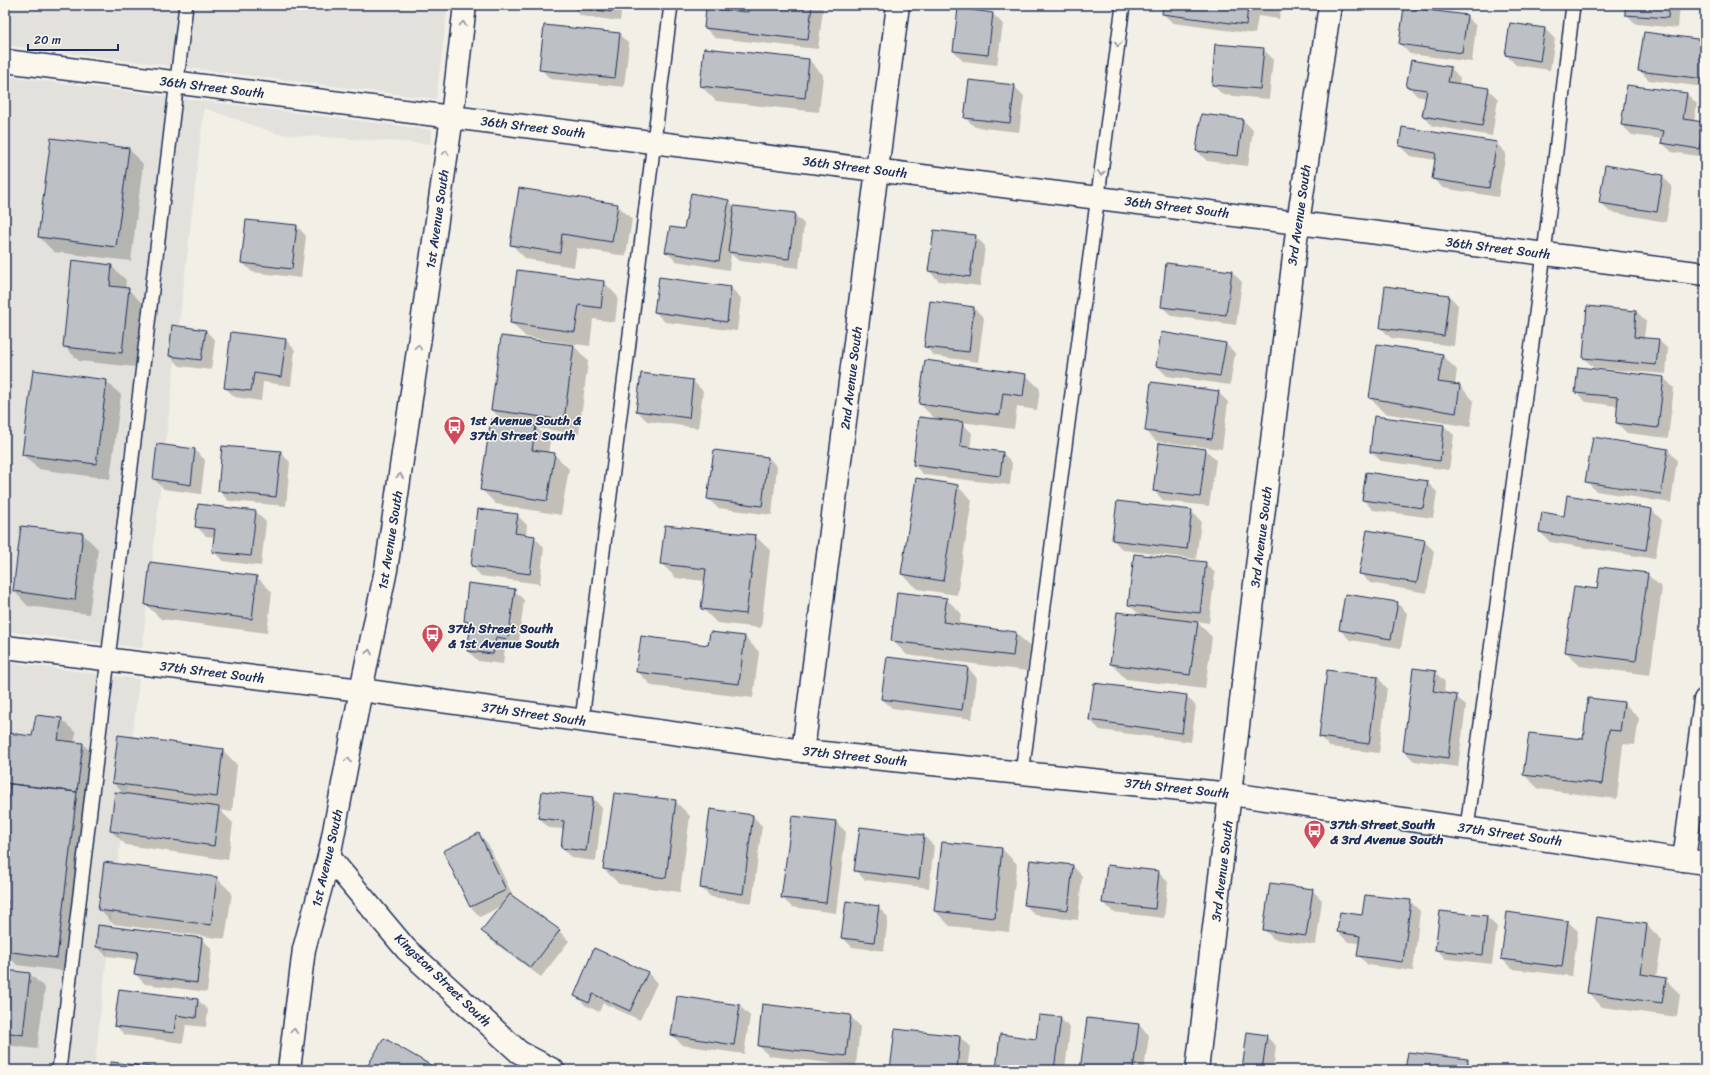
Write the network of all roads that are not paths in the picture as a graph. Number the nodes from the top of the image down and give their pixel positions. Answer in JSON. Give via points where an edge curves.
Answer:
{"nodes":[{"id":1,"x":186,"y":5,"type":"edge"},
{"id":2,"x":465,"y":5,"type":"edge"},
{"id":3,"x":671,"y":5,"type":"edge"},
{"id":4,"x":898,"y":5,"type":"edge"},
{"id":5,"x":1123,"y":5,"type":"edge"},
{"id":6,"x":1330,"y":5,"type":"edge"},
{"id":7,"x":1573,"y":5,"type":"edge"},
{"id":8,"x":5,"y":61,"type":"edge"},
{"id":9,"x":177,"y":82,"type":"junction"},
{"id":10,"x":452,"y":117,"type":"junction"},
{"id":11,"x":653,"y":142,"type":"junction"},
{"id":12,"x":877,"y":170,"type":"junction"},
{"id":13,"x":1098,"y":198,"type":"junction"},
{"id":14,"x":1298,"y":223,"type":"junction"},
{"id":15,"x":1544,"y":254,"type":"junction"},
{"id":16,"x":1705,"y":274,"type":"edge"},
{"id":17,"x":5,"y":647,"type":"edge"},
{"id":18,"x":108,"y":659,"type":"junction"},
{"id":19,"x":361,"y":690,"type":"junction"},
{"id":20,"x":1705,"y":700,"type":"edge"},
{"id":21,"x":582,"y":720,"type":"junction"},
{"id":22,"x":804,"y":751,"type":"junction"},
{"id":23,"x":1022,"y":773,"type":"junction"},
{"id":24,"x":1231,"y":794,"type":"junction"},
{"id":25,"x":1467,"y":828,"type":"junction"},
{"id":26,"x":329,"y":857,"type":"junction"},
{"id":27,"x":1695,"y":861,"type":"edge"},
{"id":28,"x":59,"y":1070,"type":"edge"},
{"id":29,"x":290,"y":1070,"type":"edge"},
{"id":30,"x":554,"y":1070,"type":"edge"},
{"id":31,"x":1197,"y":1070,"type":"edge"}],
"edges":[{"from":1,"to":9,"type":"lane"},
{"from":10,"to":2,"type":"street","name":"1st Avenue South","one_way":true},
{"from":3,"to":11,"type":"lane"},
{"from":4,"to":12,"type":"street","name":"2nd Avenue South"},
{"from":5,"to":13,"type":"lane","one_way":true},
{"from":6,"to":14,"type":"street","name":"3rd Avenue South"},
{"from":7,"to":15,"type":"lane"},
{"from":8,"to":9,"type":"street","name":"36th Street South"},
{"from":9,"to":10,"type":"street","name":"36th Street South"},
{"from":9,"to":18,"type":"lane"},
{"from":10,"to":11,"type":"street","name":"36th Street South"},
{"from":19,"to":10,"type":"street","name":"1st Avenue South","one_way":true,"via":[[386,570]]},
{"from":11,"to":12,"type":"street","name":"36th Street South"},
{"from":11,"to":21,"type":"lane"},
{"from":12,"to":13,"type":"street","name":"36th Street South"},
{"from":12,"to":22,"type":"street","name":"2nd Avenue South"},
{"from":13,"to":14,"type":"street","name":"36th Street South"},
{"from":13,"to":23,"type":"lane"},
{"from":14,"to":15,"type":"street","name":"36th Street South"},
{"from":14,"to":24,"type":"street","name":"3rd Avenue South"},
{"from":15,"to":16,"type":"street","name":"36th Street South"},
{"from":15,"to":25,"type":"lane"},
{"from":17,"to":18,"type":"street","name":"37th Street South"},
{"from":18,"to":19,"type":"street","name":"37th Street South"},
{"from":18,"to":28,"type":"lane"},
{"from":19,"to":21,"type":"street","name":"37th Street South"},
{"from":26,"to":19,"type":"street","name":"1st Avenue South","one_way":true},
{"from":20,"to":27,"type":"street"},
{"from":21,"to":22,"type":"street","name":"37th Street South"},
{"from":22,"to":23,"type":"street","name":"37th Street South"},
{"from":23,"to":24,"type":"street","name":"37th Street South"},
{"from":24,"to":25,"type":"street","name":"37th Street South"},
{"from":24,"to":31,"type":"street","name":"3rd Avenue South"},
{"from":25,"to":27,"type":"street","name":"37th Street South"},
{"from":29,"to":26,"type":"street","name":"1st Avenue South","one_way":true,"via":[[304,949]]},
{"from":26,"to":30,"type":"street","name":"Kingston Street South","via":[[406,949],[519,1052]]}]}
